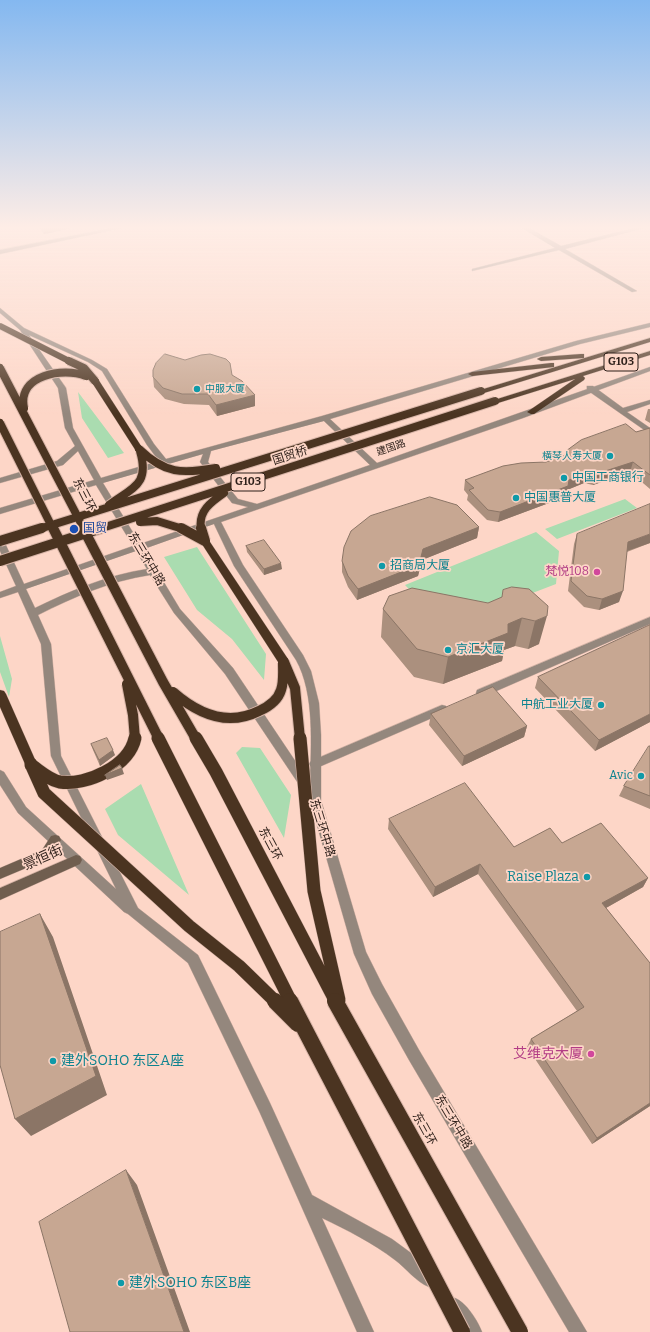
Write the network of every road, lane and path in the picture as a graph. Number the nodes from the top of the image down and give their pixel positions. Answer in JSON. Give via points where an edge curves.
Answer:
{"nodes":[{"id":1,"x":0,"y":310,"type":"edge"},
{"id":2,"x":650,"y":325,"type":"edge"},
{"id":3,"x":0,"y":326,"type":"edge"},
{"id":4,"x":22,"y":329,"type":"junction"},
{"id":5,"x":650,"y":340,"type":"edge"},
{"id":6,"x":650,"y":353,"type":"edge"},
{"id":7,"x":602,"y":355,"type":"junction"},
{"id":8,"x":513,"y":362,"type":"junction"},
{"id":9,"x":580,"y":362,"type":"junction"},
{"id":10,"x":0,"y":368,"type":"edge"},
{"id":11,"x":650,"y":369,"type":"edge"},
{"id":12,"x":592,"y":371,"type":"junction"},
{"id":13,"x":472,"y":374,"type":"junction"},
{"id":14,"x":95,"y":381,"type":"junction"},
{"id":15,"x":590,"y":388,"type":"junction"},
{"id":16,"x":650,"y":402,"type":"edge"},
{"id":17,"x":622,"y":411,"type":"junction"},
{"id":18,"x":531,"y":412,"type":"junction"},
{"id":19,"x":27,"y":418,"type":"junction"},
{"id":20,"x":325,"y":418,"type":"junction"},
{"id":21,"x":0,"y":424,"type":"edge"},
{"id":22,"x":650,"y":432,"type":"edge"},
{"id":23,"x":79,"y":446,"type":"junction"},
{"id":24,"x":139,"y":448,"type":"junction"},
{"id":25,"x":208,"y":450,"type":"junction"},
{"id":26,"x":259,"y":460,"type":"junction"},
{"id":27,"x":164,"y":462,"type":"junction"},
{"id":28,"x":374,"y":465,"type":"junction"},
{"id":29,"x":0,"y":481,"type":"edge"},
{"id":30,"x":98,"y":482,"type":"junction"},
{"id":31,"x":234,"y":487,"type":"junction"},
{"id":32,"x":257,"y":506,"type":"junction"},
{"id":33,"x":0,"y":511,"type":"edge"},
{"id":34,"x":100,"y":511,"type":"junction"},
{"id":35,"x":216,"y":520,"type":"junction"},
{"id":36,"x":109,"y":526,"type":"junction"},
{"id":37,"x":0,"y":540,"type":"edge"},
{"id":38,"x":204,"y":540,"type":"junction"},
{"id":39,"x":139,"y":547,"type":"junction"},
{"id":40,"x":24,"y":553,"type":"junction"},
{"id":41,"x":0,"y":561,"type":"edge"},
{"id":42,"x":0,"y":564,"type":"edge"},
{"id":43,"x":154,"y":571,"type":"junction"},
{"id":44,"x":22,"y":587,"type":"junction"},
{"id":45,"x":0,"y":595,"type":"edge"},
{"id":46,"x":33,"y":613,"type":"junction"},
{"id":47,"x":650,"y":620,"type":"edge"},
{"id":48,"x":284,"y":662,"type":"junction"},
{"id":49,"x":124,"y":671,"type":"junction"},
{"id":50,"x":163,"y":682,"type":"junction"},
{"id":51,"x":0,"y":694,"type":"edge"},
{"id":52,"x":474,"y":696,"type":"edge"},
{"id":53,"x":453,"y":705,"type":"edge"},
{"id":54,"x":31,"y":764,"type":"junction"},
{"id":55,"x":316,"y":764,"type":"junction"},
{"id":56,"x":0,"y":775,"type":"edge"},
{"id":57,"x":315,"y":800,"type":"junction"},
{"id":58,"x":55,"y":840,"type":"junction"},
{"id":59,"x":76,"y":860,"type":"junction"},
{"id":60,"x":0,"y":874,"type":"edge"},
{"id":61,"x":0,"y":894,"type":"edge"},
{"id":62,"x":134,"y":912,"type":"junction"},
{"id":63,"x":343,"y":1016,"type":"junction"},
{"id":64,"x":305,"y":1030,"type":"junction"},
{"id":65,"x":307,"y":1201,"type":"junction"},
{"id":66,"x":366,"y":1332,"type":"edge"},
{"id":67,"x":462,"y":1332,"type":"edge"},
{"id":68,"x":474,"y":1332,"type":"edge"},
{"id":69,"x":520,"y":1332,"type":"edge"},
{"id":70,"x":579,"y":1332,"type":"edge"}],
"edges":[{"from":1,"to":4,"type":"street","name":"东三环中路"},
{"from":2,"to":8,"type":"street","via":[[578,342]]},
{"from":3,"to":14,"type":"highway","bridge":true,"via":[[84,368]]},
{"from":4,"to":23,"type":"street","name":"东三环中路","via":[[62,388],[69,428]]},
{"from":4,"to":27,"type":"street","via":[[105,370]]},
{"from":5,"to":7,"type":"highway","number":"G103"},
{"from":6,"to":12,"type":"highway","number":"G103"},
{"from":7,"to":8,"type":"highway"},
{"from":7,"to":9,"type":"highway","number":"G103"},
{"from":8,"to":13,"type":"street"},
{"from":9,"to":13,"type":"highway"},
{"from":9,"to":26,"type":"highway","name":"国贸桥","number":"G103","bridge":true},
{"from":10,"to":19,"type":"highway","name":"东三环","bridge":true},
{"from":11,"to":15,"type":"street","name":"建国路"},
{"from":12,"to":18,"type":"highway"},
{"from":12,"to":31,"type":"highway","name":"国贸桥","number":"G103","bridge":true},
{"from":13,"to":20,"type":"street"},
{"from":14,"to":19,"type":"highway","bridge":true,"via":[[83,374],[67,371],[49,374],[36,380],[24,392],[22,399]]},
{"from":14,"to":24,"type":"highway"},
{"from":15,"to":17,"type":"street"},
{"from":15,"to":18,"type":"street","name":"建国路"},
{"from":16,"to":17,"type":"street"},
{"from":17,"to":22,"type":"street"},
{"from":18,"to":28,"type":"street","name":"建国路"},
{"from":19,"to":50,"type":"highway","name":"东三环","bridge":true},
{"from":20,"to":25,"type":"street"},
{"from":20,"to":28,"type":"street"},
{"from":21,"to":49,"type":"highway","bridge":true},
{"from":23,"to":29,"type":"street","via":[[60,463]]},
{"from":23,"to":30,"type":"street","name":"东三环中路"},
{"from":24,"to":26,"type":"highway","bridge":true,"via":[[164,470],[190,472]]},
{"from":24,"to":34,"type":"highway","bridge":true,"via":[[144,475],[137,484]]},
{"from":25,"to":27,"type":"street"},
{"from":25,"to":32,"type":"street","via":[[204,462],[235,501]]},
{"from":26,"to":34,"type":"highway","name":"国贸桥","number":"G103","bridge":true},
{"from":27,"to":30,"type":"street"},
{"from":28,"to":32,"type":"street","name":"建国路"},
{"from":30,"to":33,"type":"street"},
{"from":30,"to":39,"type":"street","name":"东三环中路"},
{"from":31,"to":36,"type":"highway","name":"国贸桥","number":"G103","bridge":true},
{"from":31,"to":38,"type":"highway","bridge":true,"via":[[214,500],[199,516]]},
{"from":32,"to":35,"type":"street","name":"建国路"},
{"from":34,"to":37,"type":"highway","name":"国贸桥","number":"G103","bridge":true},
{"from":35,"to":39,"type":"street","name":"建国路"},
{"from":35,"to":55,"type":"street","via":[[223,539],[306,670],[316,711]]},
{"from":36,"to":38,"type":"highway","bridge":true,"via":[[162,521],[178,525]]},
{"from":36,"to":40,"type":"highway","name":"国贸桥","number":"G103","bridge":true},
{"from":37,"to":44,"type":"street"},
{"from":38,"to":48,"type":"highway"},
{"from":39,"to":43,"type":"street","name":"东三环中路"},
{"from":39,"to":44,"type":"street","name":"建国路"},
{"from":40,"to":41,"type":"highway","name":"国贸桥","number":"G103","bridge":true},
{"from":40,"to":42,"type":"highway","bridge":true},
{"from":43,"to":46,"type":"street","via":[[133,574],[65,597]]},
{"from":43,"to":57,"type":"street","name":"东三环中路","via":[[177,611],[229,671]]},
{"from":44,"to":45,"type":"street","name":"建国路"},
{"from":44,"to":46,"type":"street"},
{"from":46,"to":62,"type":"street","via":[[46,644],[56,756]]},
{"from":47,"to":52,"type":"street"},
{"from":48,"to":50,"type":"highway","bridge":true,"via":[[281,690],[276,699],[253,716],[240,719],[224,720],[194,709]]},
{"from":48,"to":63,"type":"highway","bridge":true,"via":[[295,688],[314,891]]},
{"from":49,"to":54,"type":"highway","bridge":true,"via":[[135,735],[133,745],[124,760],[108,771],[79,782],[61,783],[50,779]]},
{"from":49,"to":64,"type":"highway","bridge":true},
{"from":50,"to":63,"type":"highway","name":"东三环","bridge":true,"via":[[216,772]]},
{"from":51,"to":54,"type":"highway"},
{"from":53,"to":55,"type":"street"},
{"from":54,"to":64,"type":"highway","bridge":true,"via":[[44,793],[189,926],[239,966]]},
{"from":55,"to":57,"type":"street"},
{"from":56,"to":58,"type":"street","via":[[22,810]]},
{"from":57,"to":70,"type":"street","name":"东三环中路","via":[[360,954],[376,989]]},
{"from":58,"to":59,"type":"street"},
{"from":58,"to":60,"type":"main road","name":"景恒街","via":[[46,854]]},
{"from":59,"to":61,"type":"main road","name":"景恒街"},
{"from":59,"to":62,"type":"street"},
{"from":62,"to":65,"type":"street","via":[[193,959]]},
{"from":63,"to":69,"type":"highway","name":"东三环","bridge":true},
{"from":64,"to":67,"type":"highway","bridge":true},
{"from":65,"to":66,"type":"street"},
{"from":65,"to":68,"type":"street","via":[[383,1241],[418,1267],[458,1309]]}]}
